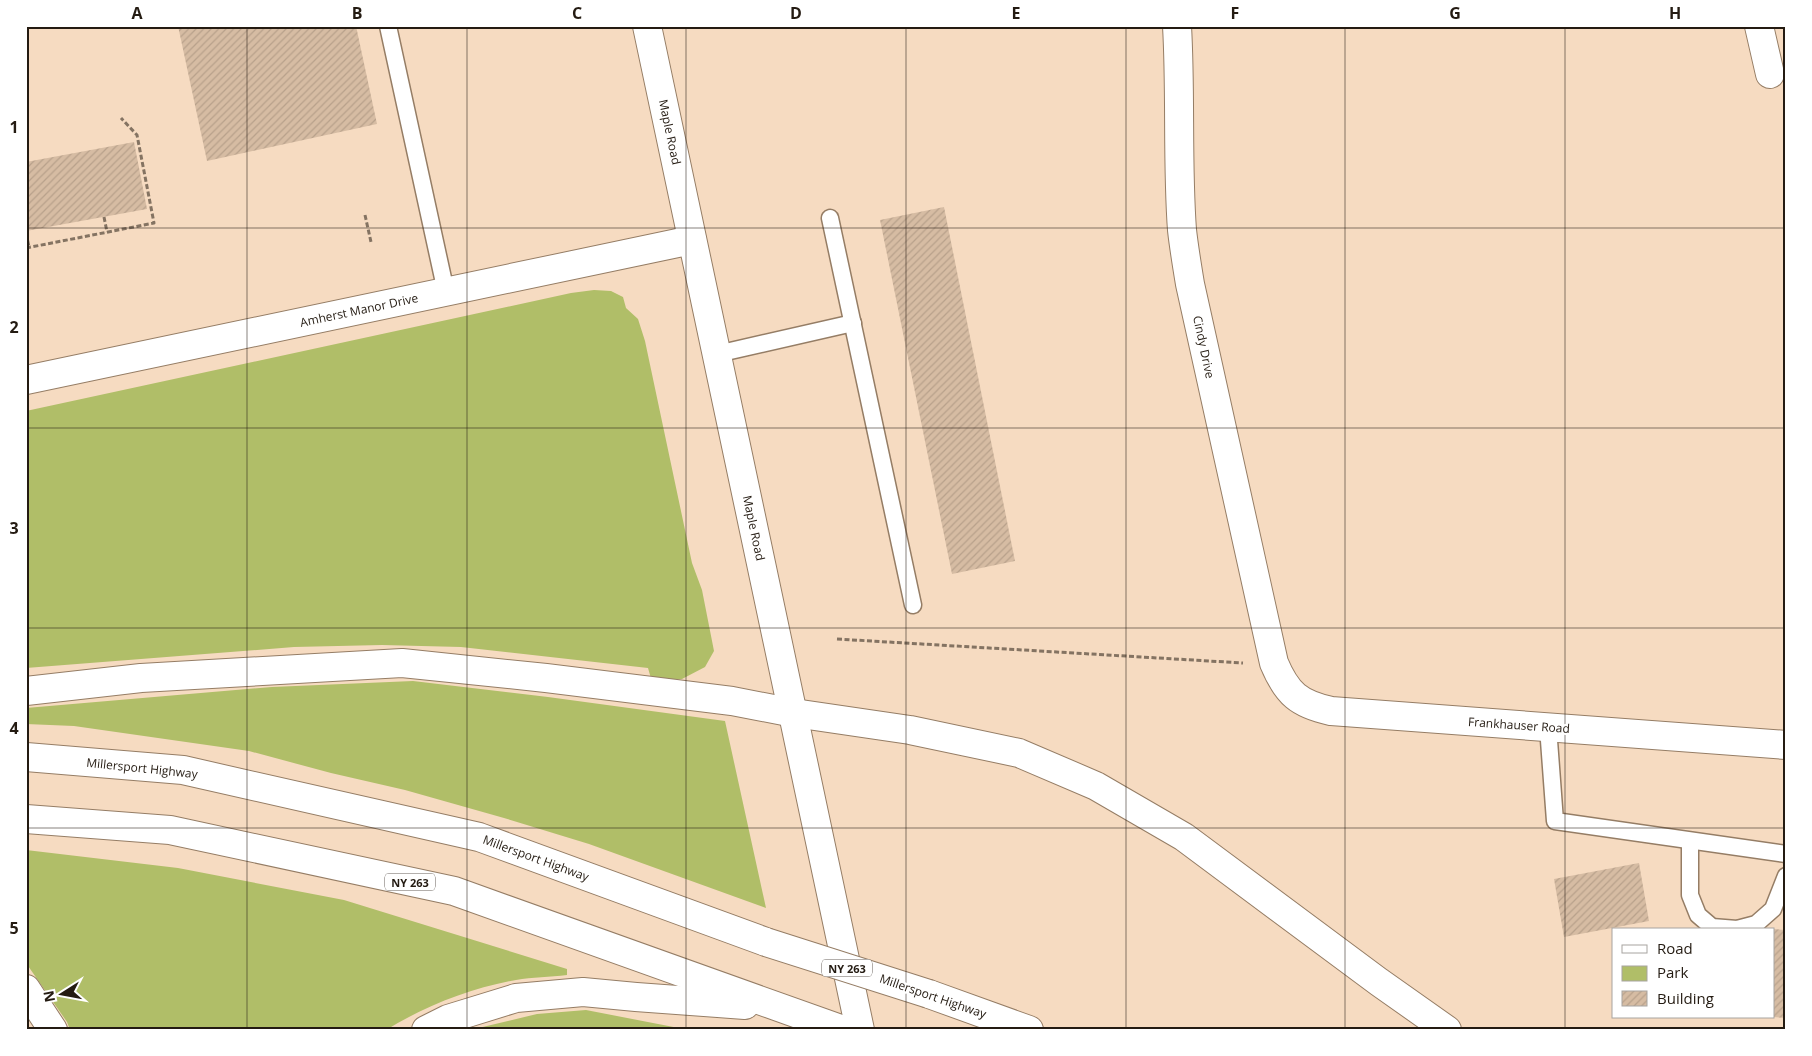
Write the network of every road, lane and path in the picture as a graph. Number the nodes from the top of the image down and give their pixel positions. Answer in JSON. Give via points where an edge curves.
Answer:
{"nodes":[{"id":1,"x":388,"y":26,"type":"edge"},
{"id":2,"x":647,"y":26,"type":"edge"},
{"id":3,"x":1177,"y":26,"type":"edge"},
{"id":4,"x":1759,"y":26,"type":"edge"},
{"id":5,"x":1770,"y":74,"type":"dead end"},
{"id":6,"x":121,"y":118,"type":"dead end"},
{"id":7,"x":366,"y":215,"type":"dead end"},
{"id":8,"x":104,"y":217,"type":"dead end"},
{"id":9,"x":830,"y":218,"type":"dead end"},
{"id":10,"x":107,"y":232,"type":"junction"},
{"id":11,"x":26,"y":233,"type":"edge"},
{"id":12,"x":692,"y":240,"type":"junction"},
{"id":13,"x":371,"y":242,"type":"dead end"},
{"id":14,"x":28,"y":247,"type":"edge"},
{"id":15,"x":446,"y":292,"type":"junction"},
{"id":16,"x":853,"y":323,"type":"junction"},
{"id":17,"x":717,"y":354,"type":"junction"},
{"id":18,"x":26,"y":380,"type":"edge"},
{"id":19,"x":912,"y":605,"type":"dead end"},
{"id":20,"x":837,"y":639,"type":"dead end"},
{"id":21,"x":1274,"y":663,"type":"junction"},
{"id":22,"x":26,"y":692,"type":"edge"},
{"id":23,"x":794,"y":713,"type":"junction"},
{"id":24,"x":1548,"y":728,"type":"junction"},
{"id":25,"x":1786,"y":745,"type":"edge"},
{"id":26,"x":26,"y":757,"type":"edge"},
{"id":27,"x":26,"y":819,"type":"edge"},
{"id":28,"x":1690,"y":841,"type":"junction"},
{"id":29,"x":1786,"y":854,"type":"edge"},
{"id":30,"x":1786,"y":876,"type":"edge"},
{"id":31,"x":1724,"y":928,"type":"edge"},
{"id":32,"x":1741,"y":928,"type":"edge"},
{"id":33,"x":26,"y":989,"type":"edge"},
{"id":34,"x":779,"y":1007,"type":"junction"},
{"id":35,"x":53,"y":1030,"type":"edge"},
{"id":36,"x":426,"y":1030,"type":"edge"},
{"id":37,"x":844,"y":1030,"type":"edge"},
{"id":38,"x":860,"y":1030,"type":"edge"},
{"id":39,"x":1029,"y":1030,"type":"edge"},
{"id":40,"x":1447,"y":1030,"type":"edge"}],
"edges":[{"from":1,"to":15,"type":"lane"},
{"from":2,"to":12,"type":"main road","name":"Maple Road"},
{"from":3,"to":21,"type":"main road","name":"Cindy Drive","via":[[1182,231],[1190,284]]},
{"from":4,"to":5,"type":"main road"},
{"from":6,"to":10,"type":"path","via":[[137,135],[154,223]]},
{"from":7,"to":13,"type":"path"},
{"from":8,"to":10,"type":"path"},
{"from":9,"to":16,"type":"lane"},
{"from":10,"to":14,"type":"path"},
{"from":11,"to":14,"type":"path"},
{"from":12,"to":15,"type":"main road","name":"Amherst Manor Drive"},
{"from":12,"to":17,"type":"main road","name":"Maple Road"},
{"from":15,"to":18,"type":"main road","name":"Amherst Manor Drive"},
{"from":16,"to":17,"type":"lane"},
{"from":16,"to":19,"type":"lane"},
{"from":17,"to":23,"type":"main road","name":"Maple Road"},
{"from":20,"to":21,"type":"path"},
{"from":21,"to":24,"type":"main road","name":"Frankhauser Road","via":[[1282,682],[1292,694],[1304,703],[1326,710]]},
{"from":22,"to":23,"type":"main road","via":[[141,678],[402,663],[702,697]]},
{"from":23,"to":38,"type":"main road","name":"Maple Road"},
{"from":23,"to":40,"type":"main road","via":[[910,730],[1019,753],[1096,786],[1184,836]]},
{"from":24,"to":25,"type":"main road","name":"Frankhauser Road"},
{"from":24,"to":28,"type":"lane","via":[[1555,821]]},
{"from":26,"to":39,"type":"main road","name":"Millersport Highway","number":"NY 263","bridge":true,"via":[[183,770],[480,837],[766,942]]},
{"from":27,"to":34,"type":"main road","number":"NY 263","via":[[170,830],[454,891]]},
{"from":28,"to":29,"type":"lane"},
{"from":28,"to":31,"type":"lane","via":[[1690,895],[1698,915],[1712,927]]},
{"from":30,"to":32,"type":"lane","via":[[1773,909],[1756,924]]},
{"from":33,"to":35,"type":"main road"},
{"from":34,"to":36,"type":"main road","via":[[583,992],[516,998],[448,1019]]},
{"from":34,"to":37,"type":"main road","number":"NY 263"}]}
